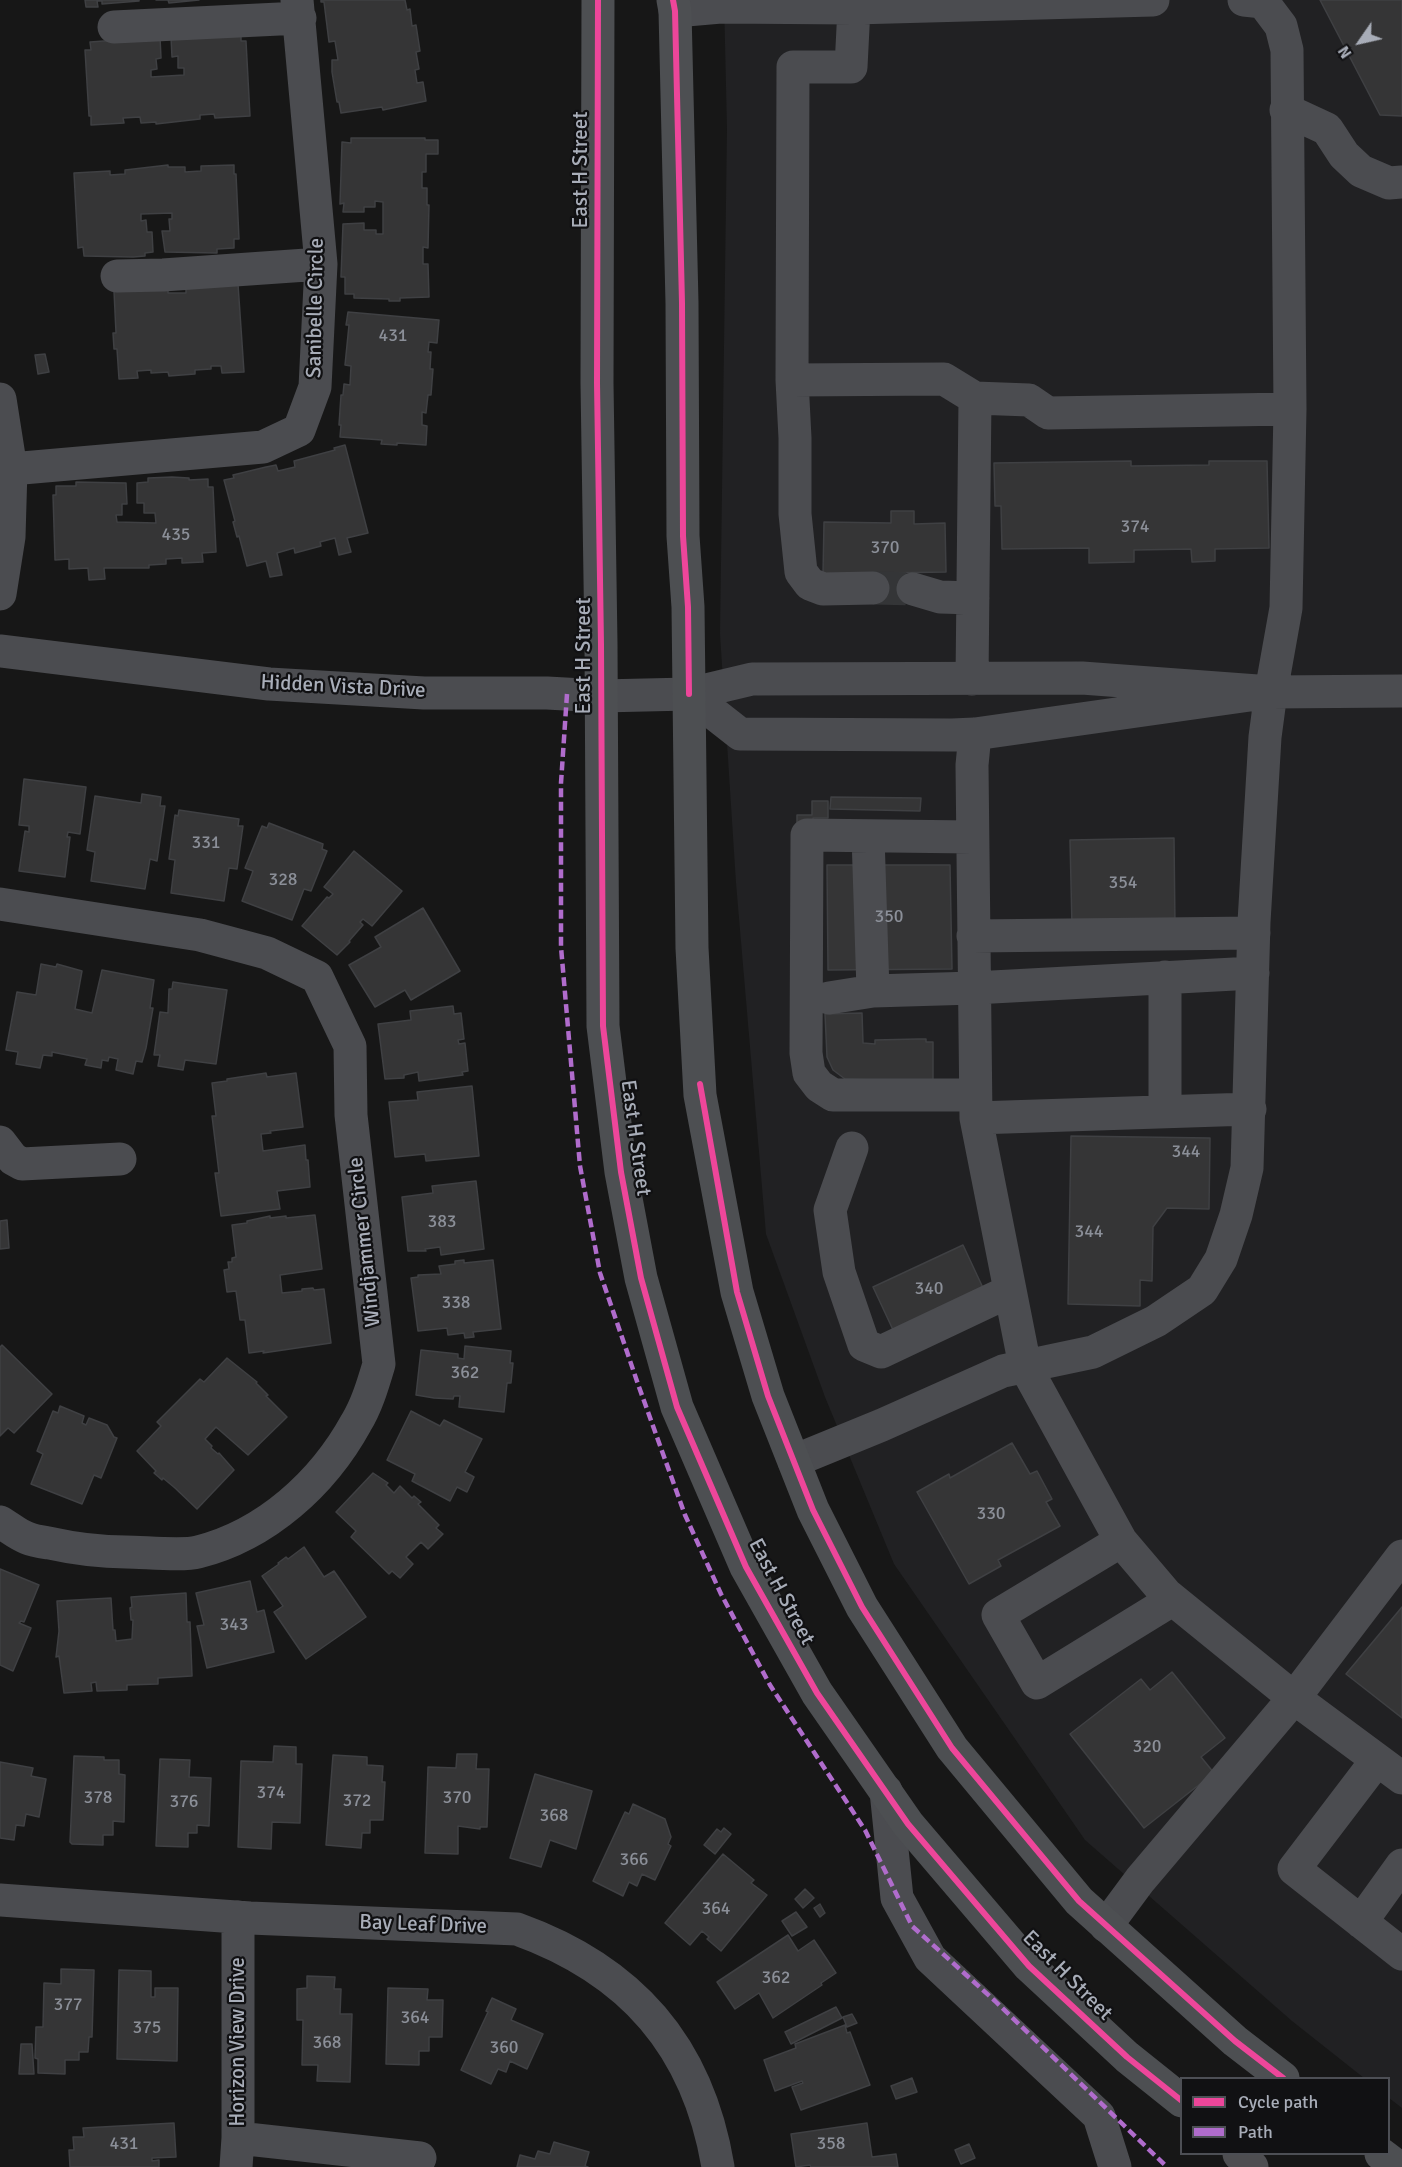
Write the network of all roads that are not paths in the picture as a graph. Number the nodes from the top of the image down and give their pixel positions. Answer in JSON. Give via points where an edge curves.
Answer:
{"nodes":[{"id":1,"x":598,"y":0,"type":"edge"},
{"id":2,"x":1153,"y":0,"type":"edge"},
{"id":3,"x":1244,"y":0,"type":"edge"},
{"id":4,"x":674,"y":5,"type":"edge"},
{"id":5,"x":854,"y":8,"type":"junction"},
{"id":6,"x":298,"y":9,"type":"edge"},
{"id":7,"x":114,"y":27,"type":"dead end"},
{"id":8,"x":1286,"y":110,"type":"junction"},
{"id":9,"x":1402,"y":182,"type":"edge"},
{"id":10,"x":321,"y":264,"type":"junction"},
{"id":11,"x":117,"y":276,"type":"dead end"},
{"id":12,"x":792,"y":380,"type":"junction"},
{"id":13,"x":975,"y":398,"type":"junction"},
{"id":14,"x":0,"y":399,"type":"edge"},
{"id":15,"x":1290,"y":409,"type":"junction"},
{"id":16,"x":12,"y":469,"type":"junction"},
{"id":17,"x":873,"y":588,"type":"tunnel mouth"},
{"id":18,"x":913,"y":589,"type":"tunnel mouth"},
{"id":19,"x":0,"y":594,"type":"edge"},
{"id":20,"x":973,"y":598,"type":"junction"},
{"id":21,"x":0,"y":651,"type":"edge"},
{"id":22,"x":972,"y":679,"type":"junction"},
{"id":23,"x":1402,"y":691,"type":"edge"},
{"id":24,"x":1270,"y":692,"type":"junction"},
{"id":25,"x":689,"y":694,"type":"junction"},
{"id":26,"x":601,"y":696,"type":"junction"},
{"id":27,"x":975,"y":734,"type":"junction"},
{"id":28,"x":868,"y":836,"type":"junction"},
{"id":29,"x":972,"y":837,"type":"junction"},
{"id":30,"x":0,"y":904,"type":"edge"},
{"id":31,"x":1254,"y":933,"type":"junction"},
{"id":32,"x":973,"y":936,"type":"junction"},
{"id":33,"x":1253,"y":972,"type":"junction"},
{"id":34,"x":1165,"y":977,"type":"junction"},
{"id":35,"x":974,"y":988,"type":"junction"},
{"id":36,"x":873,"y":991,"type":"junction"},
{"id":37,"x":829,"y":998,"type":"dead end"},
{"id":38,"x":976,"y":1106,"type":"junction"},
{"id":39,"x":1250,"y":1109,"type":"junction"},
{"id":40,"x":1165,"y":1111,"type":"junction"},
{"id":41,"x":0,"y":1142,"type":"edge"},
{"id":42,"x":852,"y":1148,"type":"dead end"},
{"id":43,"x":120,"y":1159,"type":"dead end"},
{"id":44,"x":1010,"y":1291,"type":"junction"},
{"id":45,"x":1025,"y":1366,"type":"junction"},
{"id":46,"x":794,"y":1461,"type":"junction"},
{"id":47,"x":0,"y":1522,"type":"edge"},
{"id":48,"x":1121,"y":1541,"type":"junction"},
{"id":49,"x":1402,"y":1556,"type":"edge"},
{"id":50,"x":1172,"y":1600,"type":"junction"},
{"id":51,"x":1294,"y":1698,"type":"junction"},
{"id":52,"x":1389,"y":1769,"type":"edge"},
{"id":53,"x":886,"y":1791,"type":"junction"},
{"id":54,"x":1402,"y":1865,"type":"edge"},
{"id":55,"x":0,"y":1900,"type":"edge"},
{"id":56,"x":238,"y":1917,"type":"junction"},
{"id":57,"x":1361,"y":1922,"type":"junction"},
{"id":58,"x":1106,"y":1926,"type":"junction"},
{"id":59,"x":1402,"y":1954,"type":"edge"},
{"id":60,"x":1280,"y":2077,"type":"edge"},
{"id":61,"x":1180,"y":2099,"type":"edge"},
{"id":62,"x":237,"y":2152,"type":"edge"},
{"id":63,"x":1240,"y":2155,"type":"edge"},
{"id":64,"x":1252,"y":2155,"type":"edge"},
{"id":65,"x":1382,"y":2155,"type":"edge"},
{"id":66,"x":420,"y":2158,"type":"dead end"},
{"id":67,"x":718,"y":2167,"type":"edge"},
{"id":68,"x":1115,"y":2167,"type":"edge"},
{"id":69,"x":1252,"y":2167,"type":"edge"},
{"id":70,"x":1270,"y":2167,"type":"edge"},
{"id":71,"x":1398,"y":2167,"type":"edge"}],
"edges":[{"from":1,"to":26,"type":"main road","name":"East H Street"},
{"from":2,"to":5,"type":"street"},
{"from":3,"to":8,"type":"street","via":[[1263,2],[1281,26],[1287,50]]},
{"from":4,"to":5,"type":"street"},
{"from":4,"to":25,"type":"main road"},
{"from":5,"to":12,"type":"street","via":[[851,67],[793,67]]},
{"from":6,"to":7,"type":"street"},
{"from":6,"to":10,"type":"street","name":"Sanibelle Circle"},
{"from":8,"to":9,"type":"street","via":[[1327,129],[1344,155],[1361,171],[1389,183]]},
{"from":8,"to":15,"type":"street"},
{"from":10,"to":11,"type":"street"},
{"from":10,"to":16,"type":"street","name":"Sanibelle Circle","via":[[315,387],[299,430],[264,447]]},
{"from":12,"to":13,"type":"street","via":[[944,379]]},
{"from":12,"to":17,"type":"street","via":[[795,514],[801,572],[810,584],[823,589]]},
{"from":13,"to":15,"type":"street","via":[[1029,400],[1048,413]]},
{"from":13,"to":20,"type":"street"},
{"from":14,"to":16,"type":"street"},
{"from":15,"to":24,"type":"street","via":[[1286,608]]},
{"from":16,"to":19,"type":"street","via":[[9,537]]},
{"from":18,"to":20,"type":"street","via":[[940,597]]},
{"from":20,"to":22,"type":"street"},
{"from":21,"to":26,"type":"street","name":"Hidden Vista Drive","via":[[269,684],[424,693]]},
{"from":22,"to":24,"type":"street","name":"Hidden Vista Drive","via":[[1082,678]]},
{"from":22,"to":25,"type":"street","name":"Hidden Vista Drive","via":[[752,679]]},
{"from":23,"to":24,"type":"street"},
{"from":24,"to":27,"type":"street"},
{"from":24,"to":31,"type":"street"},
{"from":25,"to":26,"type":"street","name":"Hidden Vista Drive"},
{"from":25,"to":27,"type":"street","via":[[740,734]]},
{"from":25,"to":46,"type":"main road","via":[[692,948],[700,1095],[737,1292],[768,1396]]},
{"from":26,"to":53,"type":"main road","name":"East H Street","via":[[603,1026],[621,1172],[641,1278],[677,1407],[746,1567],[817,1693]]},
{"from":27,"to":29,"type":"street"},
{"from":28,"to":29,"type":"street"},
{"from":28,"to":36,"type":"street"},
{"from":28,"to":38,"type":"street","via":[[807,835],[809,1073],[833,1095]]},
{"from":29,"to":32,"type":"street"},
{"from":30,"to":47,"type":"street","name":"Windjammer Circle","via":[[200,935],[267,953],[317,977],[350,1046],[351,1115],[379,1364],[357,1422],[324,1471],[280,1512],[225,1543],[196,1553],[92,1552],[27,1539]]},
{"from":31,"to":32,"type":"street"},
{"from":31,"to":33,"type":"street"},
{"from":32,"to":35,"type":"street"},
{"from":33,"to":34,"type":"street"},
{"from":33,"to":39,"type":"street"},
{"from":34,"to":35,"type":"street"},
{"from":34,"to":40,"type":"street"},
{"from":35,"to":36,"type":"street"},
{"from":35,"to":38,"type":"street"},
{"from":36,"to":37,"type":"street"},
{"from":38,"to":40,"type":"street"},
{"from":38,"to":44,"type":"street"},
{"from":39,"to":40,"type":"street"},
{"from":39,"to":45,"type":"street","via":[[1247,1168],[1236,1215],[1221,1259],[1202,1290],[1156,1321],[1093,1352]]},
{"from":41,"to":43,"type":"street","via":[[12,1159],[22,1164]]},
{"from":42,"to":44,"type":"street","via":[[830,1210],[839,1272],[864,1344],[881,1352]]},
{"from":44,"to":45,"type":"street"},
{"from":45,"to":46,"type":"street","via":[[1003,1371]]},
{"from":45,"to":48,"type":"street"},
{"from":46,"to":58,"type":"main road","via":[[813,1510],[862,1607],[952,1748],[1079,1901]]},
{"from":48,"to":50,"type":"street"},
{"from":48,"to":50,"type":"street","via":[[998,1615],[1037,1683]]},
{"from":49,"to":51,"type":"street"},
{"from":50,"to":51,"type":"street"},
{"from":51,"to":52,"type":"street"},
{"from":51,"to":58,"type":"street","via":[[1140,1880]]},
{"from":52,"to":57,"type":"street","via":[[1294,1869]]},
{"from":53,"to":61,"type":"main road","name":"East H Street","via":[[908,1824],[1029,1966],[1127,2057]]},
{"from":53,"to":68,"type":"street","via":[[897,1898],[930,1958],[1099,2116]]},
{"from":54,"to":57,"type":"street"},
{"from":55,"to":56,"type":"street","name":"Bay Leaf Drive"},
{"from":56,"to":62,"type":"street","name":"Horizon View Drive"},
{"from":56,"to":67,"type":"street","name":"Bay Leaf Drive","via":[[517,1929],[578,1955],[632,1995],[669,2038],[705,2108]]},
{"from":57,"to":59,"type":"street"},
{"from":58,"to":60,"type":"main road","via":[[1235,2042]]},
{"from":62,"to":66,"type":"street"},
{"from":63,"to":69,"type":"highway"},
{"from":64,"to":70,"type":"main road"},
{"from":65,"to":71,"type":"main road"}]}
